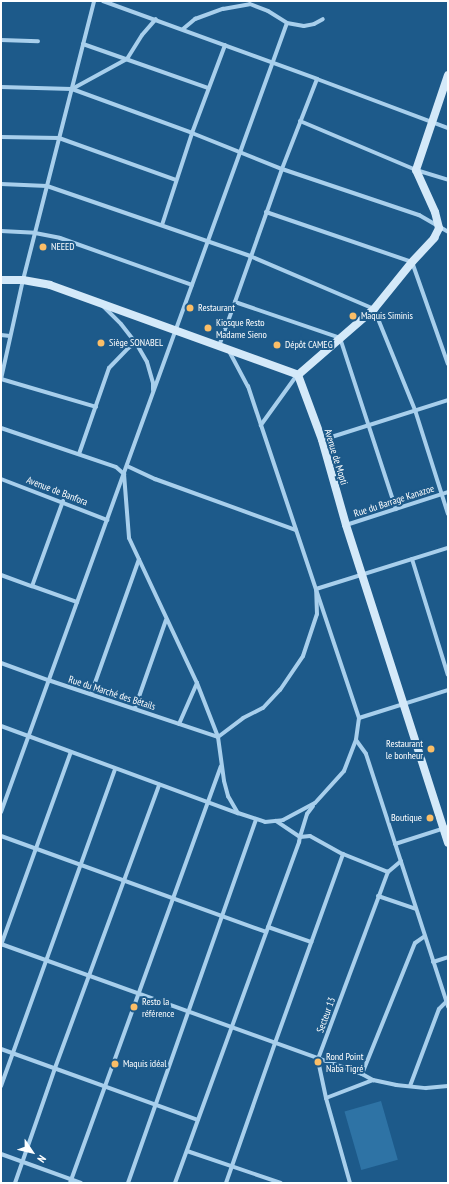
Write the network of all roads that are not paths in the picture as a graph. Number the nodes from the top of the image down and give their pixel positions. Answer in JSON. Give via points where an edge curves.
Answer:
{"nodes":[{"id":1,"x":94,"y":1,"type":"edge"},
{"id":2,"x":103,"y":1,"type":"edge"},
{"id":3,"x":323,"y":18,"type":"dead end"},
{"id":4,"x":156,"y":19,"type":"junction"},
{"id":5,"x":287,"y":23,"type":"junction"},
{"id":6,"x":183,"y":29,"type":"junction"},
{"id":7,"x":1,"y":40,"type":"edge"},
{"id":8,"x":38,"y":41,"type":"dead end"},
{"id":9,"x":83,"y":44,"type":"junction"},
{"id":10,"x":224,"y":45,"type":"junction"},
{"id":11,"x":127,"y":59,"type":"junction"},
{"id":12,"x":273,"y":63,"type":"junction"},
{"id":13,"x":448,"y":76,"type":"edge"},
{"id":14,"x":317,"y":79,"type":"junction"},
{"id":15,"x":1,"y":87,"type":"edge"},
{"id":16,"x":208,"y":88,"type":"junction"},
{"id":17,"x":72,"y":89,"type":"junction"},
{"id":18,"x":300,"y":121,"type":"junction"},
{"id":19,"x":432,"y":123,"type":"junction"},
{"id":20,"x":448,"y":128,"type":"edge"},
{"id":21,"x":192,"y":133,"type":"junction"},
{"id":22,"x":1,"y":137,"type":"edge"},
{"id":23,"x":59,"y":138,"type":"junction"},
{"id":24,"x":240,"y":152,"type":"junction"},
{"id":25,"x":282,"y":168,"type":"junction"},
{"id":26,"x":416,"y":170,"type":"junction"},
{"id":27,"x":176,"y":180,"type":"junction"},
{"id":28,"x":448,"y":180,"type":"edge"},
{"id":29,"x":1,"y":184,"type":"edge"},
{"id":30,"x":46,"y":186,"type":"junction"},
{"id":31,"x":266,"y":212,"type":"junction"},
{"id":32,"x":162,"y":225,"type":"junction"},
{"id":33,"x":439,"y":228,"type":"junction"},
{"id":34,"x":1,"y":231,"type":"edge"},
{"id":35,"x":448,"y":232,"type":"edge"},
{"id":36,"x":35,"y":233,"type":"junction"},
{"id":37,"x":208,"y":241,"type":"junction"},
{"id":38,"x":250,"y":256,"type":"junction"},
{"id":39,"x":412,"y":262,"type":"junction"},
{"id":40,"x":1,"y":280,"type":"edge"},
{"id":41,"x":23,"y":280,"type":"junction"},
{"id":42,"x":192,"y":285,"type":"junction"},
{"id":43,"x":235,"y":302,"type":"junction"},
{"id":44,"x":99,"y":303,"type":"junction"},
{"id":45,"x":374,"y":309,"type":"junction"},
{"id":46,"x":176,"y":330,"type":"junction"},
{"id":47,"x":1,"y":336,"type":"edge"},
{"id":48,"x":10,"y":336,"type":"junction"},
{"id":49,"x":340,"y":338,"type":"junction"},
{"id":50,"x":136,"y":343,"type":"junction"},
{"id":51,"x":218,"y":346,"type":"junction"},
{"id":52,"x":228,"y":349,"type":"junction"},
{"id":53,"x":448,"y":364,"type":"edge"},
{"id":54,"x":298,"y":375,"type":"junction"},
{"id":55,"x":1,"y":379,"type":"edge"},
{"id":56,"x":152,"y":394,"type":"junction"},
{"id":57,"x":448,"y":400,"type":"edge"},
{"id":58,"x":96,"y":407,"type":"junction"},
{"id":59,"x":414,"y":410,"type":"junction"},
{"id":60,"x":261,"y":425,"type":"junction"},
{"id":61,"x":369,"y":425,"type":"junction"},
{"id":62,"x":1,"y":428,"type":"edge"},
{"id":63,"x":322,"y":440,"type":"junction"},
{"id":64,"x":79,"y":454,"type":"junction"},
{"id":65,"x":127,"y":466,"type":"junction"},
{"id":66,"x":124,"y":474,"type":"junction"},
{"id":67,"x":1,"y":479,"type":"edge"},
{"id":68,"x":448,"y":492,"type":"edge"},
{"id":69,"x":442,"y":494,"type":"junction"},
{"id":70,"x":63,"y":501,"type":"junction"},
{"id":71,"x":396,"y":509,"type":"junction"},
{"id":72,"x":448,"y":514,"type":"edge"},
{"id":73,"x":107,"y":520,"type":"junction"},
{"id":74,"x":346,"y":525,"type":"junction"},
{"id":75,"x":296,"y":530,"type":"junction"},
{"id":76,"x":448,"y":548,"type":"edge"},
{"id":77,"x":139,"y":559,"type":"junction"},
{"id":78,"x":412,"y":559,"type":"junction"},
{"id":79,"x":1,"y":575,"type":"edge"},
{"id":80,"x":362,"y":575,"type":"junction"},
{"id":81,"x":32,"y":586,"type":"junction"},
{"id":82,"x":316,"y":589,"type":"junction"},
{"id":83,"x":77,"y":602,"type":"junction"},
{"id":84,"x":166,"y":620,"type":"junction"},
{"id":85,"x":1,"y":662,"type":"edge"},
{"id":86,"x":448,"y":675,"type":"edge"},
{"id":87,"x":48,"y":680,"type":"junction"},
{"id":88,"x":197,"y":683,"type":"junction"},
{"id":89,"x":448,"y":690,"type":"edge"},
{"id":90,"x":91,"y":694,"type":"junction"},
{"id":91,"x":403,"y":704,"type":"junction"},
{"id":92,"x":135,"y":708,"type":"junction"},
{"id":93,"x":359,"y":718,"type":"junction"},
{"id":94,"x":179,"y":724,"type":"junction"},
{"id":95,"x":1,"y":726,"type":"edge"},
{"id":96,"x":29,"y":736,"type":"junction"},
{"id":97,"x":218,"y":737,"type":"junction"},
{"id":98,"x":356,"y":740,"type":"junction"},
{"id":99,"x":71,"y":752,"type":"junction"},
{"id":100,"x":222,"y":765,"type":"junction"},
{"id":101,"x":115,"y":769,"type":"junction"},
{"id":102,"x":159,"y":785,"type":"junction"},
{"id":103,"x":208,"y":803,"type":"junction"},
{"id":104,"x":315,"y":803,"type":"junction"},
{"id":105,"x":1,"y":812,"type":"edge"},
{"id":106,"x":238,"y":813,"type":"junction"},
{"id":107,"x":256,"y":820,"type":"junction"},
{"id":108,"x":276,"y":821,"type":"junction"},
{"id":109,"x":446,"y":828,"type":"edge"},
{"id":110,"x":1,"y":836,"type":"edge"},
{"id":111,"x":300,"y":837,"type":"junction"},
{"id":112,"x":448,"y":843,"type":"edge"},
{"id":113,"x":395,"y":844,"type":"junction"},
{"id":114,"x":35,"y":849,"type":"junction"},
{"id":115,"x":343,"y":854,"type":"junction"},
{"id":116,"x":401,"y":861,"type":"junction"},
{"id":117,"x":81,"y":866,"type":"junction"},
{"id":118,"x":388,"y":872,"type":"junction"},
{"id":119,"x":125,"y":880,"type":"junction"},
{"id":120,"x":378,"y":896,"type":"junction"},
{"id":121,"x":174,"y":898,"type":"junction"},
{"id":122,"x":416,"y":909,"type":"junction"},
{"id":123,"x":222,"y":916,"type":"junction"},
{"id":124,"x":267,"y":929,"type":"junction"},
{"id":125,"x":425,"y":936,"type":"junction"},
{"id":126,"x":312,"y":942,"type":"junction"},
{"id":127,"x":1,"y":944,"type":"edge"},
{"id":128,"x":448,"y":957,"type":"edge"},
{"id":129,"x":47,"y":960,"type":"junction"},
{"id":130,"x":433,"y":962,"type":"junction"},
{"id":131,"x":90,"y":975,"type":"junction"},
{"id":132,"x":139,"y":994,"type":"junction"},
{"id":133,"x":446,"y":1002,"type":"junction"},
{"id":134,"x":448,"y":1008,"type":"edge"},
{"id":135,"x":187,"y":1012,"type":"junction"},
{"id":136,"x":232,"y":1028,"type":"junction"},
{"id":137,"x":274,"y":1043,"type":"junction"},
{"id":138,"x":1,"y":1049,"type":"edge"},
{"id":139,"x":13,"y":1053,"type":"junction"},
{"id":140,"x":318,"y":1059,"type":"junction"},
{"id":141,"x":54,"y":1068,"type":"junction"},
{"id":142,"x":362,"y":1074,"type":"junction"},
{"id":143,"x":373,"y":1080,"type":"junction"},
{"id":144,"x":1,"y":1086,"type":"edge"},
{"id":145,"x":410,"y":1086,"type":"junction"},
{"id":146,"x":448,"y":1086,"type":"edge"},
{"id":147,"x":105,"y":1087,"type":"junction"},
{"id":148,"x":326,"y":1098,"type":"junction"},
{"id":149,"x":156,"y":1105,"type":"junction"},
{"id":150,"x":198,"y":1120,"type":"junction"},
{"id":151,"x":187,"y":1151,"type":"junction"},
{"id":152,"x":1,"y":1154,"type":"edge"},
{"id":153,"x":23,"y":1162,"type":"junction"},
{"id":154,"x":232,"y":1165,"type":"junction"},
{"id":155,"x":71,"y":1181,"type":"edge"},
{"id":156,"x":273,"y":1182,"type":"edge"},
{"id":157,"x":15,"y":1183,"type":"edge"},
{"id":158,"x":81,"y":1183,"type":"edge"},
{"id":159,"x":128,"y":1183,"type":"edge"},
{"id":160,"x":175,"y":1183,"type":"edge"},
{"id":161,"x":226,"y":1183,"type":"edge"},
{"id":162,"x":280,"y":1183,"type":"edge"},
{"id":163,"x":350,"y":1183,"type":"edge"}],
"edges":[{"from":1,"to":9,"type":"street"},
{"from":2,"to":4,"type":"street"},
{"from":3,"to":5,"type":"street","via":[[314,24],[304,26]]},
{"from":4,"to":6,"type":"street"},
{"from":4,"to":11,"type":"street"},
{"from":5,"to":6,"type":"street","via":[[250,4],[223,9],[195,19]]},
{"from":5,"to":12,"type":"street"},
{"from":6,"to":10,"type":"street"},
{"from":7,"to":8,"type":"street"},
{"from":9,"to":11,"type":"street"},
{"from":9,"to":17,"type":"street"},
{"from":10,"to":12,"type":"street"},
{"from":10,"to":16,"type":"street"},
{"from":11,"to":16,"type":"street"},
{"from":11,"to":17,"type":"street"},
{"from":12,"to":14,"type":"street"},
{"from":12,"to":24,"type":"street"},
{"from":13,"to":19,"type":"street"},
{"from":14,"to":18,"type":"street"},
{"from":14,"to":19,"type":"street"},
{"from":15,"to":17,"type":"street"},
{"from":16,"to":21,"type":"street"},
{"from":17,"to":21,"type":"street"},
{"from":17,"to":23,"type":"street"},
{"from":18,"to":25,"type":"street"},
{"from":18,"to":26,"type":"street"},
{"from":19,"to":20,"type":"street"},
{"from":19,"to":26,"type":"street"},
{"from":21,"to":24,"type":"street"},
{"from":21,"to":27,"type":"street"},
{"from":22,"to":23,"type":"street"},
{"from":23,"to":27,"type":"street"},
{"from":23,"to":30,"type":"street"},
{"from":24,"to":25,"type":"street"},
{"from":24,"to":37,"type":"street"},
{"from":25,"to":31,"type":"street"},
{"from":25,"to":33,"type":"street","via":[[419,215]]},
{"from":26,"to":28,"type":"street"},
{"from":26,"to":33,"type":"street","via":[[435,212]]},
{"from":27,"to":32,"type":"street"},
{"from":29,"to":30,"type":"street"},
{"from":30,"to":32,"type":"street"},
{"from":30,"to":36,"type":"street"},
{"from":31,"to":38,"type":"street"},
{"from":31,"to":39,"type":"street"},
{"from":32,"to":37,"type":"street"},
{"from":33,"to":35,"type":"street"},
{"from":33,"to":39,"type":"street","via":[[434,238]]},
{"from":34,"to":36,"type":"street"},
{"from":36,"to":41,"type":"street"},
{"from":36,"to":42,"type":"street","via":[[60,238]]},
{"from":37,"to":38,"type":"street"},
{"from":37,"to":42,"type":"street"},
{"from":38,"to":43,"type":"street"},
{"from":38,"to":45,"type":"street"},
{"from":39,"to":45,"type":"street"},
{"from":39,"to":53,"type":"street"},
{"from":40,"to":41,"type":"street"},
{"from":41,"to":44,"type":"street","via":[[50,285]]},
{"from":41,"to":48,"type":"street"},
{"from":42,"to":46,"type":"street"},
{"from":43,"to":49,"type":"street"},
{"from":43,"to":51,"type":"street"},
{"from":44,"to":46,"type":"street"},
{"from":44,"to":50,"type":"street"},
{"from":45,"to":49,"type":"street"},
{"from":45,"to":59,"type":"street"},
{"from":46,"to":51,"type":"street"},
{"from":46,"to":56,"type":"street"},
{"from":47,"to":48,"type":"street"},
{"from":48,"to":55,"type":"street"},
{"from":49,"to":54,"type":"street"},
{"from":49,"to":61,"type":"street"},
{"from":50,"to":56,"type":"street","via":[[147,362],[153,383]]},
{"from":50,"to":58,"type":"street","via":[[109,368]]},
{"from":51,"to":52,"type":"street"},
{"from":52,"to":54,"type":"street"},
{"from":52,"to":60,"type":"street","via":[[248,386]]},
{"from":54,"to":60,"type":"street"},
{"from":54,"to":63,"type":"street","name":"Avenue de Mopti"},
{"from":55,"to":58,"type":"street"},
{"from":56,"to":65,"type":"street"},
{"from":57,"to":59,"type":"street"},
{"from":58,"to":64,"type":"street"},
{"from":59,"to":61,"type":"street"},
{"from":59,"to":69,"type":"street"},
{"from":60,"to":75,"type":"street"},
{"from":61,"to":63,"type":"street"},
{"from":61,"to":71,"type":"street"},
{"from":62,"to":64,"type":"street"},
{"from":63,"to":74,"type":"street","name":"Avenue de Mopti"},
{"from":64,"to":66,"type":"street","via":[[116,467]]},
{"from":65,"to":66,"type":"street"},
{"from":65,"to":75,"type":"street","via":[[155,479]]},
{"from":66,"to":73,"type":"street"},
{"from":66,"to":77,"type":"street","via":[[129,538]]},
{"from":67,"to":70,"type":"street","name":"Avenue de Banfora"},
{"from":68,"to":69,"type":"street","name":"Rue du Barrage Kanazoe"},
{"from":69,"to":71,"type":"street","name":"Rue du Barrage Kanazoe"},
{"from":69,"to":72,"type":"street"},
{"from":70,"to":73,"type":"street","name":"Avenue de Banfora"},
{"from":70,"to":81,"type":"street"},
{"from":71,"to":74,"type":"street","name":"Rue du Barrage Kanazoe"},
{"from":73,"to":83,"type":"street"},
{"from":74,"to":80,"type":"street","name":"Avenue de Mopti"},
{"from":75,"to":82,"type":"street"},
{"from":76,"to":78,"type":"street"},
{"from":77,"to":84,"type":"street"},
{"from":77,"to":90,"type":"street"},
{"from":78,"to":80,"type":"street"},
{"from":78,"to":86,"type":"street"},
{"from":79,"to":81,"type":"street"},
{"from":80,"to":82,"type":"street"},
{"from":80,"to":91,"type":"street","name":"Avenue de Mopti"},
{"from":81,"to":83,"type":"street"},
{"from":82,"to":93,"type":"street"},
{"from":82,"to":97,"type":"street","via":[[317,614],[303,656],[280,690],[263,708]]},
{"from":83,"to":87,"type":"street"},
{"from":84,"to":88,"type":"street"},
{"from":84,"to":92,"type":"street"},
{"from":85,"to":87,"type":"street","name":"Rue du Marché des Bétails"},
{"from":87,"to":90,"type":"street","name":"Rue du Marché des Bétails"},
{"from":87,"to":96,"type":"street"},
{"from":88,"to":94,"type":"street"},
{"from":88,"to":97,"type":"street"},
{"from":89,"to":91,"type":"street"},
{"from":90,"to":92,"type":"street","name":"Rue du Marché des Bétails"},
{"from":91,"to":93,"type":"street"},
{"from":91,"to":109,"type":"street","name":"Avenue de Mopti"},
{"from":92,"to":94,"type":"street","name":"Rue du Marché des Bétails"},
{"from":93,"to":98,"type":"street"},
{"from":94,"to":97,"type":"street","name":"Rue du Marché des Bétails"},
{"from":95,"to":96,"type":"street"},
{"from":96,"to":99,"type":"street"},
{"from":96,"to":105,"type":"street"},
{"from":97,"to":100,"type":"street"},
{"from":98,"to":104,"type":"street","via":[[344,771]]},
{"from":98,"to":113,"type":"street","via":[[366,754]]},
{"from":99,"to":101,"type":"street"},
{"from":99,"to":114,"type":"street"},
{"from":100,"to":103,"type":"street"},
{"from":100,"to":106,"type":"street","via":[[228,796]]},
{"from":101,"to":102,"type":"street"},
{"from":101,"to":117,"type":"street"},
{"from":102,"to":103,"type":"street"},
{"from":102,"to":119,"type":"street"},
{"from":103,"to":106,"type":"street"},
{"from":103,"to":121,"type":"street"},
{"from":104,"to":108,"type":"street","via":[[289,818]]},
{"from":104,"to":111,"type":"street","via":[[307,814]]},
{"from":106,"to":107,"type":"street"},
{"from":107,"to":108,"type":"street"},
{"from":107,"to":123,"type":"street"},
{"from":108,"to":111,"type":"street"},
{"from":109,"to":112,"type":"street","name":"Avenue de Mopti"},
{"from":109,"to":113,"type":"street"},
{"from":110,"to":114,"type":"street"},
{"from":111,"to":115,"type":"street","via":[[310,836]]},
{"from":111,"to":124,"type":"street"},
{"from":113,"to":116,"type":"street"},
{"from":114,"to":117,"type":"street"},
{"from":114,"to":127,"type":"street"},
{"from":115,"to":118,"type":"street"},
{"from":115,"to":126,"type":"street"},
{"from":116,"to":118,"type":"street","name":"Secteur 13"},
{"from":116,"to":122,"type":"street"},
{"from":117,"to":119,"type":"street"},
{"from":117,"to":129,"type":"street"},
{"from":118,"to":120,"type":"street","name":"Secteur 13"},
{"from":119,"to":121,"type":"street"},
{"from":119,"to":131,"type":"street"},
{"from":120,"to":122,"type":"street"},
{"from":120,"to":140,"type":"street","name":"Secteur 13"},
{"from":121,"to":123,"type":"street"},
{"from":121,"to":132,"type":"street"},
{"from":122,"to":125,"type":"street"},
{"from":123,"to":124,"type":"street"},
{"from":123,"to":135,"type":"street"},
{"from":124,"to":126,"type":"street"},
{"from":124,"to":136,"type":"street"},
{"from":125,"to":130,"type":"street"},
{"from":125,"to":142,"type":"street","via":[[415,943]]},
{"from":126,"to":137,"type":"street"},
{"from":127,"to":129,"type":"street"},
{"from":128,"to":130,"type":"street"},
{"from":129,"to":131,"type":"street"},
{"from":129,"to":139,"type":"street"},
{"from":130,"to":133,"type":"street"},
{"from":131,"to":132,"type":"street"},
{"from":131,"to":141,"type":"street"},
{"from":132,"to":135,"type":"street"},
{"from":132,"to":147,"type":"street"},
{"from":133,"to":134,"type":"street"},
{"from":133,"to":145,"type":"street","via":[[439,1009]]},
{"from":135,"to":136,"type":"street"},
{"from":135,"to":149,"type":"street"},
{"from":136,"to":137,"type":"street"},
{"from":136,"to":150,"type":"street"},
{"from":137,"to":140,"type":"street"},
{"from":137,"to":154,"type":"street"},
{"from":138,"to":139,"type":"street"},
{"from":139,"to":141,"type":"street"},
{"from":139,"to":144,"type":"street"},
{"from":140,"to":142,"type":"street"},
{"from":140,"to":148,"type":"street"},
{"from":141,"to":147,"type":"street"},
{"from":141,"to":153,"type":"street"},
{"from":142,"to":143,"type":"street"},
{"from":143,"to":145,"type":"street"},
{"from":143,"to":148,"type":"street"},
{"from":145,"to":146,"type":"street"},
{"from":147,"to":149,"type":"street"},
{"from":147,"to":155,"type":"street"},
{"from":148,"to":163,"type":"street"},
{"from":149,"to":150,"type":"street"},
{"from":149,"to":159,"type":"street"},
{"from":150,"to":151,"type":"street"},
{"from":151,"to":154,"type":"street"},
{"from":151,"to":160,"type":"street"},
{"from":152,"to":153,"type":"street"},
{"from":153,"to":155,"type":"street"},
{"from":153,"to":157,"type":"street"},
{"from":154,"to":156,"type":"street"},
{"from":154,"to":161,"type":"street"},
{"from":155,"to":158,"type":"street"},
{"from":156,"to":162,"type":"street"}]}
